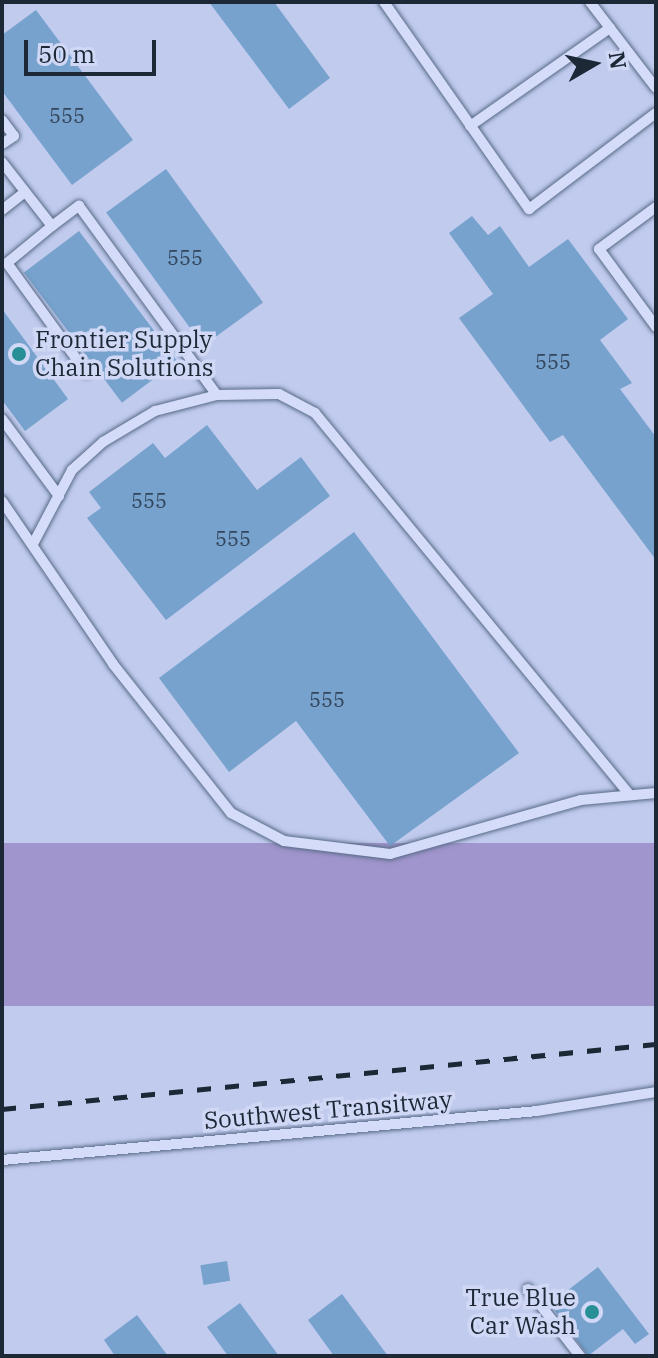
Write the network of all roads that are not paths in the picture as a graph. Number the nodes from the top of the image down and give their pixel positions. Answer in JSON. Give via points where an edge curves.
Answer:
{"nodes":[{"id":1,"x":384,"y":2,"type":"edge"},
{"id":2,"x":590,"y":2,"type":"edge"},
{"id":3,"x":610,"y":28,"type":"junction"},
{"id":4,"x":656,"y":88,"type":"edge"},
{"id":5,"x":656,"y":113,"type":"edge"},
{"id":6,"x":2,"y":120,"type":"edge"},
{"id":7,"x":470,"y":126,"type":"junction"},
{"id":8,"x":2,"y":144,"type":"edge"},
{"id":9,"x":2,"y":162,"type":"edge"},
{"id":10,"x":25,"y":192,"type":"junction"},
{"id":11,"x":656,"y":207,"type":"edge"},
{"id":12,"x":2,"y":210,"type":"edge"},
{"id":13,"x":52,"y":226,"type":"junction"},
{"id":14,"x":656,"y":327,"type":"edge"},
{"id":15,"x":86,"y":372,"type":"dead end"},
{"id":16,"x":217,"y":395,"type":"junction"},
{"id":17,"x":2,"y":419,"type":"edge"},
{"id":18,"x":59,"y":496,"type":"junction"},
{"id":19,"x":2,"y":501,"type":"edge"},
{"id":20,"x":33,"y":544,"type":"junction"},
{"id":21,"x":656,"y":793,"type":"edge"},
{"id":22,"x":630,"y":795,"type":"junction"},
{"id":23,"x":656,"y":1092,"type":"edge"},
{"id":24,"x":2,"y":1160,"type":"edge"},
{"id":25,"x":528,"y":1289,"type":"dead end"},
{"id":26,"x":580,"y":1356,"type":"edge"}],
"edges":[{"from":1,"to":7,"type":"lane"},
{"from":2,"to":3,"type":"lane"},
{"from":3,"to":4,"type":"lane"},
{"from":3,"to":7,"type":"lane"},
{"from":5,"to":7,"type":"lane","via":[[529,209]]},
{"from":6,"to":8,"type":"lane","via":[[14,136]]},
{"from":9,"to":10,"type":"lane"},
{"from":10,"to":12,"type":"lane"},
{"from":10,"to":13,"type":"lane"},
{"from":11,"to":14,"type":"lane","via":[[599,249]]},
{"from":13,"to":15,"type":"lane","via":[[7,263]]},
{"from":13,"to":16,"type":"lane","via":[[79,206]]},
{"from":16,"to":18,"type":"lane","via":[[155,411],[103,442],[72,470]]},
{"from":16,"to":22,"type":"lane","via":[[279,394],[315,413]]},
{"from":17,"to":18,"type":"lane"},
{"from":18,"to":20,"type":"lane"},
{"from":19,"to":20,"type":"lane"},
{"from":20,"to":22,"type":"lane","via":[[113,664],[231,813],[284,841],[390,854],[581,800]]},
{"from":21,"to":22,"type":"lane"},
{"from":23,"to":24,"type":"lane","name":"Southwest Transitway","via":[[537,1111]]},
{"from":25,"to":26,"type":"lane"}]}
